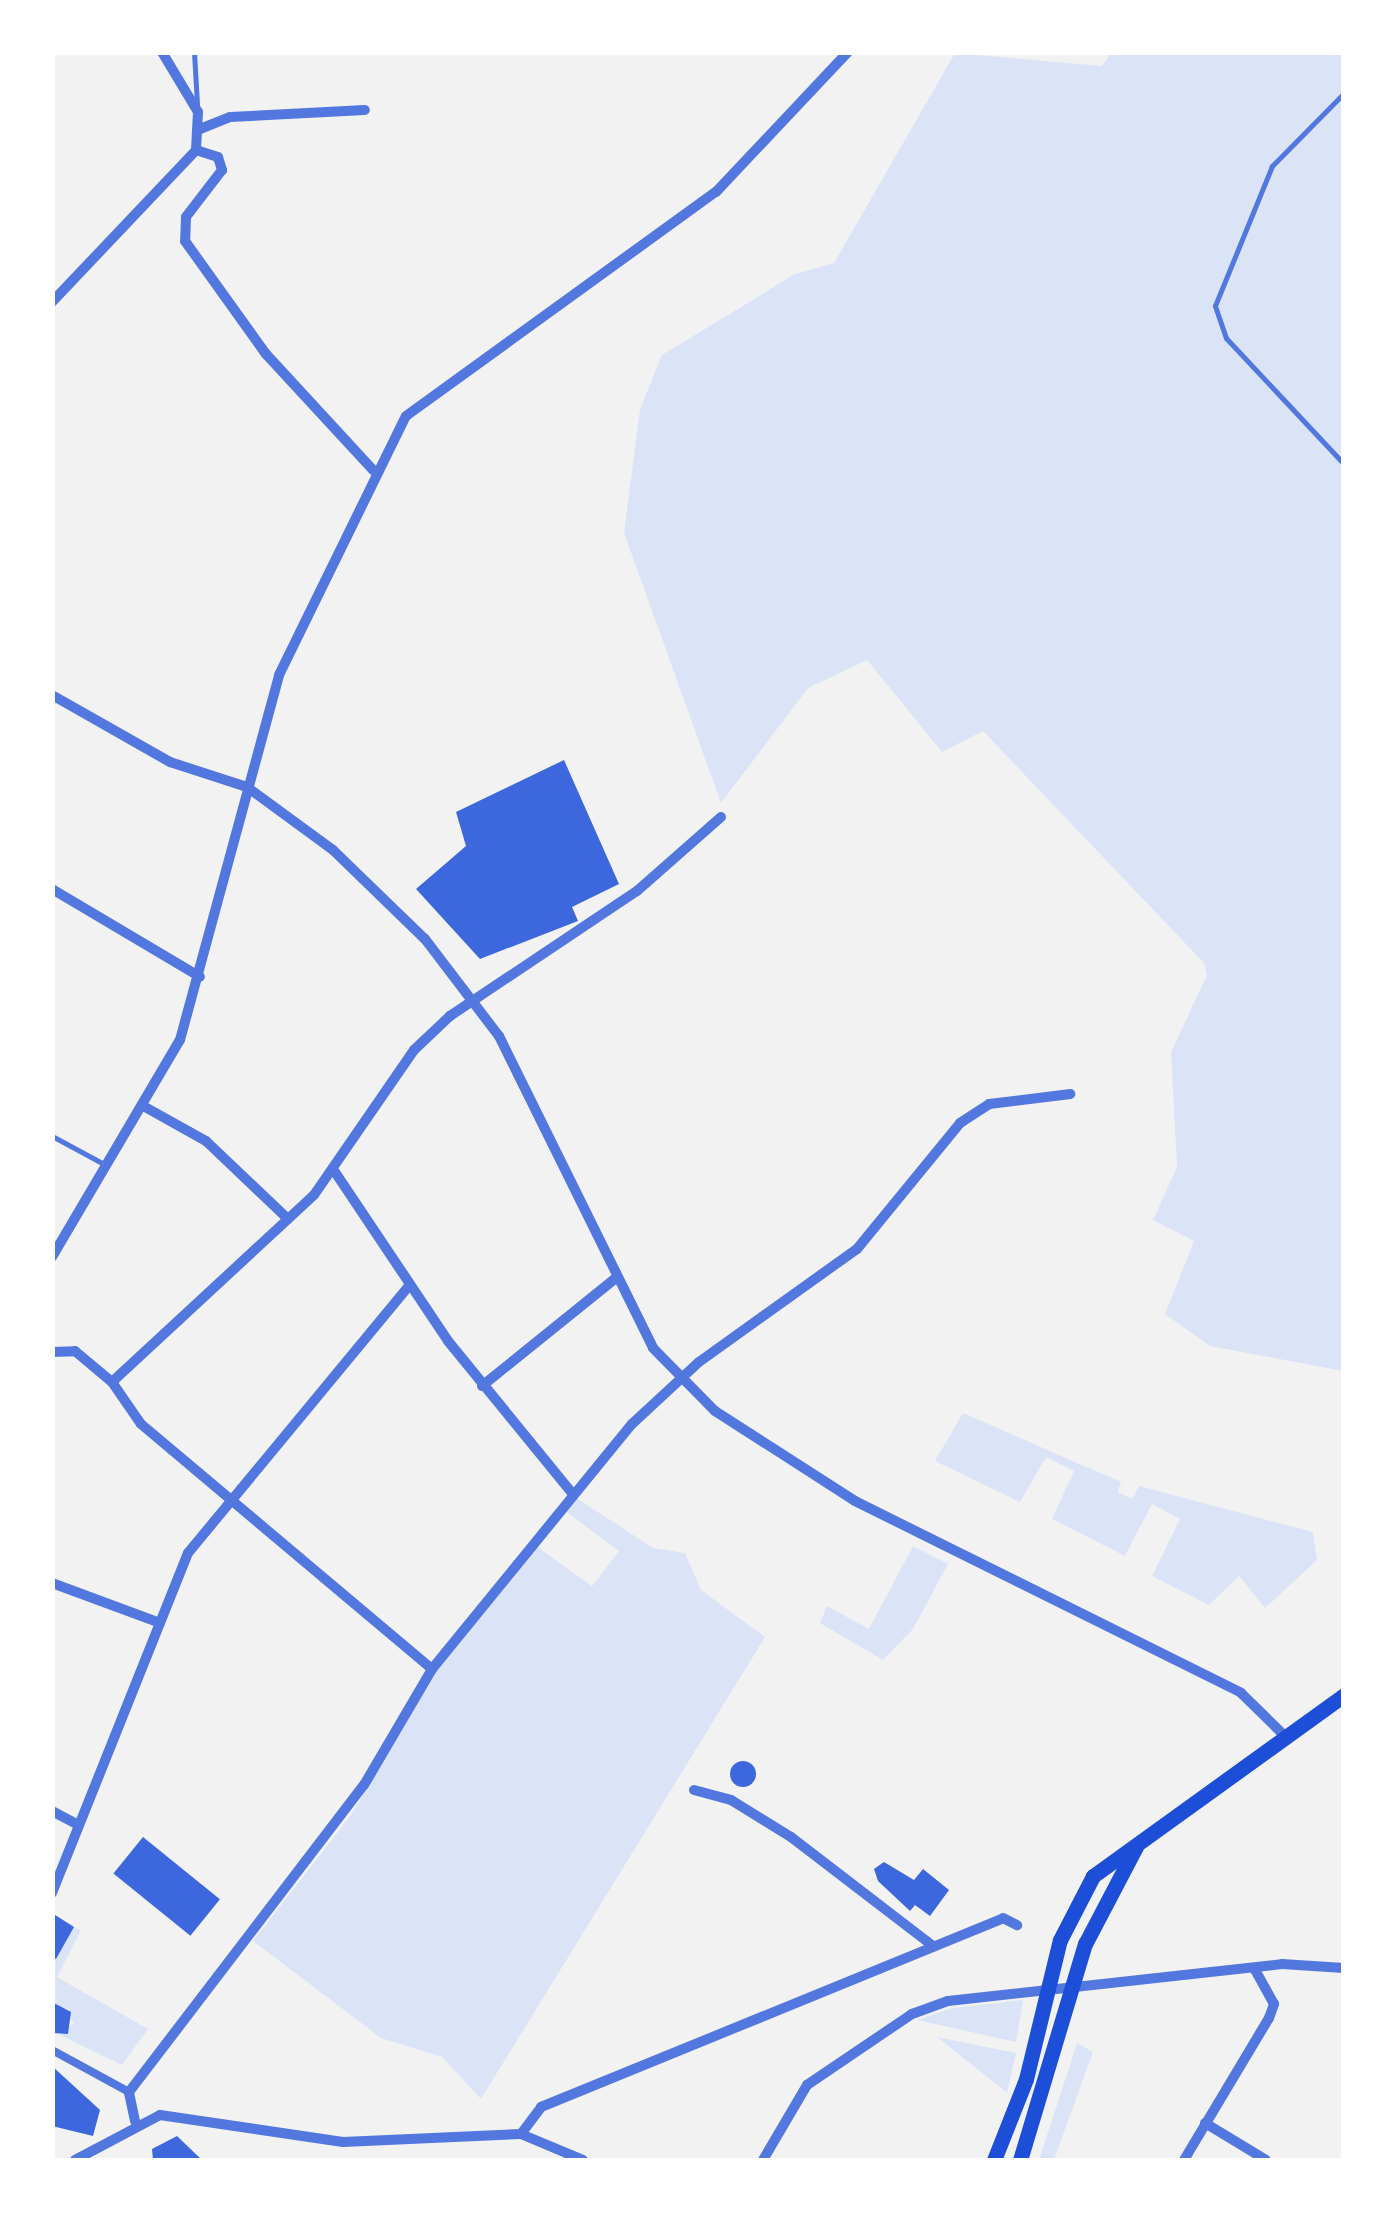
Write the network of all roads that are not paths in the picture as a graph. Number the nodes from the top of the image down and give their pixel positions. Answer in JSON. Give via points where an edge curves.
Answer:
{"nodes":[{"id":1,"x":162,"y":52,"type":"edge"},
{"id":2,"x":194,"y":52,"type":"edge"},
{"id":3,"x":848,"y":52,"type":"edge"},
{"id":4,"x":1344,"y":93,"type":"edge"},
{"id":5,"x":196,"y":106,"type":"junction"},
{"id":6,"x":365,"y":110,"type":"dead end"},
{"id":7,"x":200,"y":129,"type":"junction"},
{"id":8,"x":196,"y":150,"type":"junction"},
{"id":9,"x":52,"y":302,"type":"edge"},
{"id":10,"x":1344,"y":464,"type":"edge"},
{"id":11,"x":373,"y":470,"type":"junction"},
{"id":12,"x":52,"y":696,"type":"edge"},
{"id":13,"x":247,"y":787,"type":"junction"},
{"id":14,"x":721,"y":817,"type":"dead end"},
{"id":15,"x":52,"y":889,"type":"edge"},
{"id":16,"x":200,"y":977,"type":"junction"},
{"id":17,"x":472,"y":996,"type":"junction"},
{"id":18,"x":1070,"y":1094,"type":"dead end"},
{"id":19,"x":145,"y":1106,"type":"junction"},
{"id":20,"x":52,"y":1136,"type":"edge"},
{"id":21,"x":106,"y":1166,"type":"junction"},
{"id":22,"x":334,"y":1172,"type":"junction"},
{"id":23,"x":288,"y":1219,"type":"junction"},
{"id":24,"x":52,"y":1257,"type":"edge"},
{"id":25,"x":616,"y":1278,"type":"junction"},
{"id":26,"x":408,"y":1286,"type":"junction"},
{"id":27,"x":52,"y":1352,"type":"edge"},
{"id":28,"x":679,"y":1380,"type":"junction"},
{"id":29,"x":112,"y":1382,"type":"junction"},
{"id":30,"x":482,"y":1386,"type":"junction"},
{"id":31,"x":571,"y":1492,"type":"junction"},
{"id":32,"x":232,"y":1496,"type":"junction"},
{"id":33,"x":52,"y":1583,"type":"edge"},
{"id":34,"x":160,"y":1623,"type":"junction"},
{"id":35,"x":432,"y":1669,"type":"junction"},
{"id":36,"x":1344,"y":1695,"type":"edge"},
{"id":37,"x":1286,"y":1737,"type":"junction"},
{"id":38,"x":694,"y":1790,"type":"dead end"},
{"id":39,"x":52,"y":1811,"type":"edge"},
{"id":40,"x":76,"y":1824,"type":"junction"},
{"id":41,"x":1136,"y":1847,"type":"junction"},
{"id":42,"x":52,"y":1893,"type":"edge"},
{"id":43,"x":1017,"y":1925,"type":"dead end"},
{"id":44,"x":932,"y":1946,"type":"junction"},
{"id":45,"x":1344,"y":1968,"type":"edge"},
{"id":46,"x":1255,"y":1970,"type":"junction"},
{"id":47,"x":52,"y":2050,"type":"edge"},
{"id":48,"x":130,"y":2092,"type":"junction"},
{"id":49,"x":135,"y":2121,"type":"junction"},
{"id":50,"x":1205,"y":2123,"type":"junction"},
{"id":51,"x":521,"y":2134,"type":"junction"},
{"id":52,"x":76,"y":2160,"type":"edge"},
{"id":53,"x":583,"y":2160,"type":"edge"},
{"id":54,"x":763,"y":2160,"type":"edge"},
{"id":55,"x":994,"y":2160,"type":"edge"},
{"id":56,"x":1020,"y":2160,"type":"edge"},
{"id":57,"x":1184,"y":2160,"type":"edge"},
{"id":58,"x":1266,"y":2160,"type":"edge"}],
"edges":[{"from":1,"to":5,"type":"street"},
{"from":2,"to":5,"type":"lane","via":[[203,89]]},
{"from":3,"to":11,"type":"street","via":[[716,192],[440,385],[406,416]]},
{"from":4,"to":10,"type":"lane","via":[[1272,166],[1215,306],[1226,338]]},
{"from":5,"to":7,"type":"street"},
{"from":6,"to":7,"type":"street","via":[[230,117]]},
{"from":7,"to":8,"type":"street"},
{"from":8,"to":9,"type":"street"},
{"from":8,"to":11,"type":"street","via":[[218,157],[222,170],[186,217],[184,240],[266,354]]},
{"from":11,"to":13,"type":"street","via":[[279,675]]},
{"from":12,"to":13,"type":"street","via":[[170,762]]},
{"from":13,"to":16,"type":"street"},
{"from":13,"to":17,"type":"street","via":[[333,850]]},
{"from":14,"to":17,"type":"street","via":[[637,892]]},
{"from":15,"to":16,"type":"street"},
{"from":16,"to":19,"type":"street"},
{"from":17,"to":22,"type":"street","via":[[414,1050]]},
{"from":17,"to":25,"type":"street","via":[[534,1101]]},
{"from":18,"to":28,"type":"street","via":[[989,1104],[960,1123],[858,1249]]},
{"from":19,"to":21,"type":"street"},
{"from":19,"to":23,"type":"street","via":[[206,1141]]},
{"from":20,"to":21,"type":"lane"},
{"from":21,"to":24,"type":"street"},
{"from":22,"to":23,"type":"street"},
{"from":22,"to":26,"type":"street"},
{"from":23,"to":29,"type":"street"},
{"from":25,"to":28,"type":"street"},
{"from":25,"to":30,"type":"street"},
{"from":26,"to":30,"type":"street"},
{"from":26,"to":32,"type":"street"},
{"from":27,"to":29,"type":"street","via":[[75,1351]]},
{"from":28,"to":31,"type":"street"},
{"from":28,"to":37,"type":"street","via":[[855,1501],[1241,1693]]},
{"from":29,"to":32,"type":"street","via":[[141,1424]]},
{"from":30,"to":31,"type":"street"},
{"from":31,"to":35,"type":"street"},
{"from":32,"to":34,"type":"street","via":[[188,1553]]},
{"from":32,"to":35,"type":"street"},
{"from":33,"to":34,"type":"street"},
{"from":34,"to":40,"type":"street"},
{"from":35,"to":48,"type":"street","via":[[364,1785]]},
{"from":36,"to":37,"type":"main road"},
{"from":37,"to":41,"type":"main road"},
{"from":38,"to":44,"type":"street","via":[[732,1800],[790,1838]]},
{"from":39,"to":40,"type":"street"},
{"from":40,"to":42,"type":"street"},
{"from":41,"to":55,"type":"main road","via":[[1092,1876],[1060,1940]]},
{"from":41,"to":56,"type":"main road","via":[[1085,1944]]},
{"from":43,"to":44,"type":"street","via":[[1003,1918]]},
{"from":44,"to":51,"type":"street","via":[[542,2107]]},
{"from":45,"to":46,"type":"street"},
{"from":46,"to":50,"type":"street","via":[[1274,2004]]},
{"from":46,"to":54,"type":"street","via":[[948,2002],[912,2014],[807,2085]]},
{"from":47,"to":48,"type":"street"},
{"from":48,"to":49,"type":"street"},
{"from":49,"to":51,"type":"street","via":[[160,2115],[343,2142]]},
{"from":49,"to":52,"type":"street"},
{"from":50,"to":57,"type":"street"},
{"from":50,"to":58,"type":"street"},
{"from":51,"to":53,"type":"street"}]}
